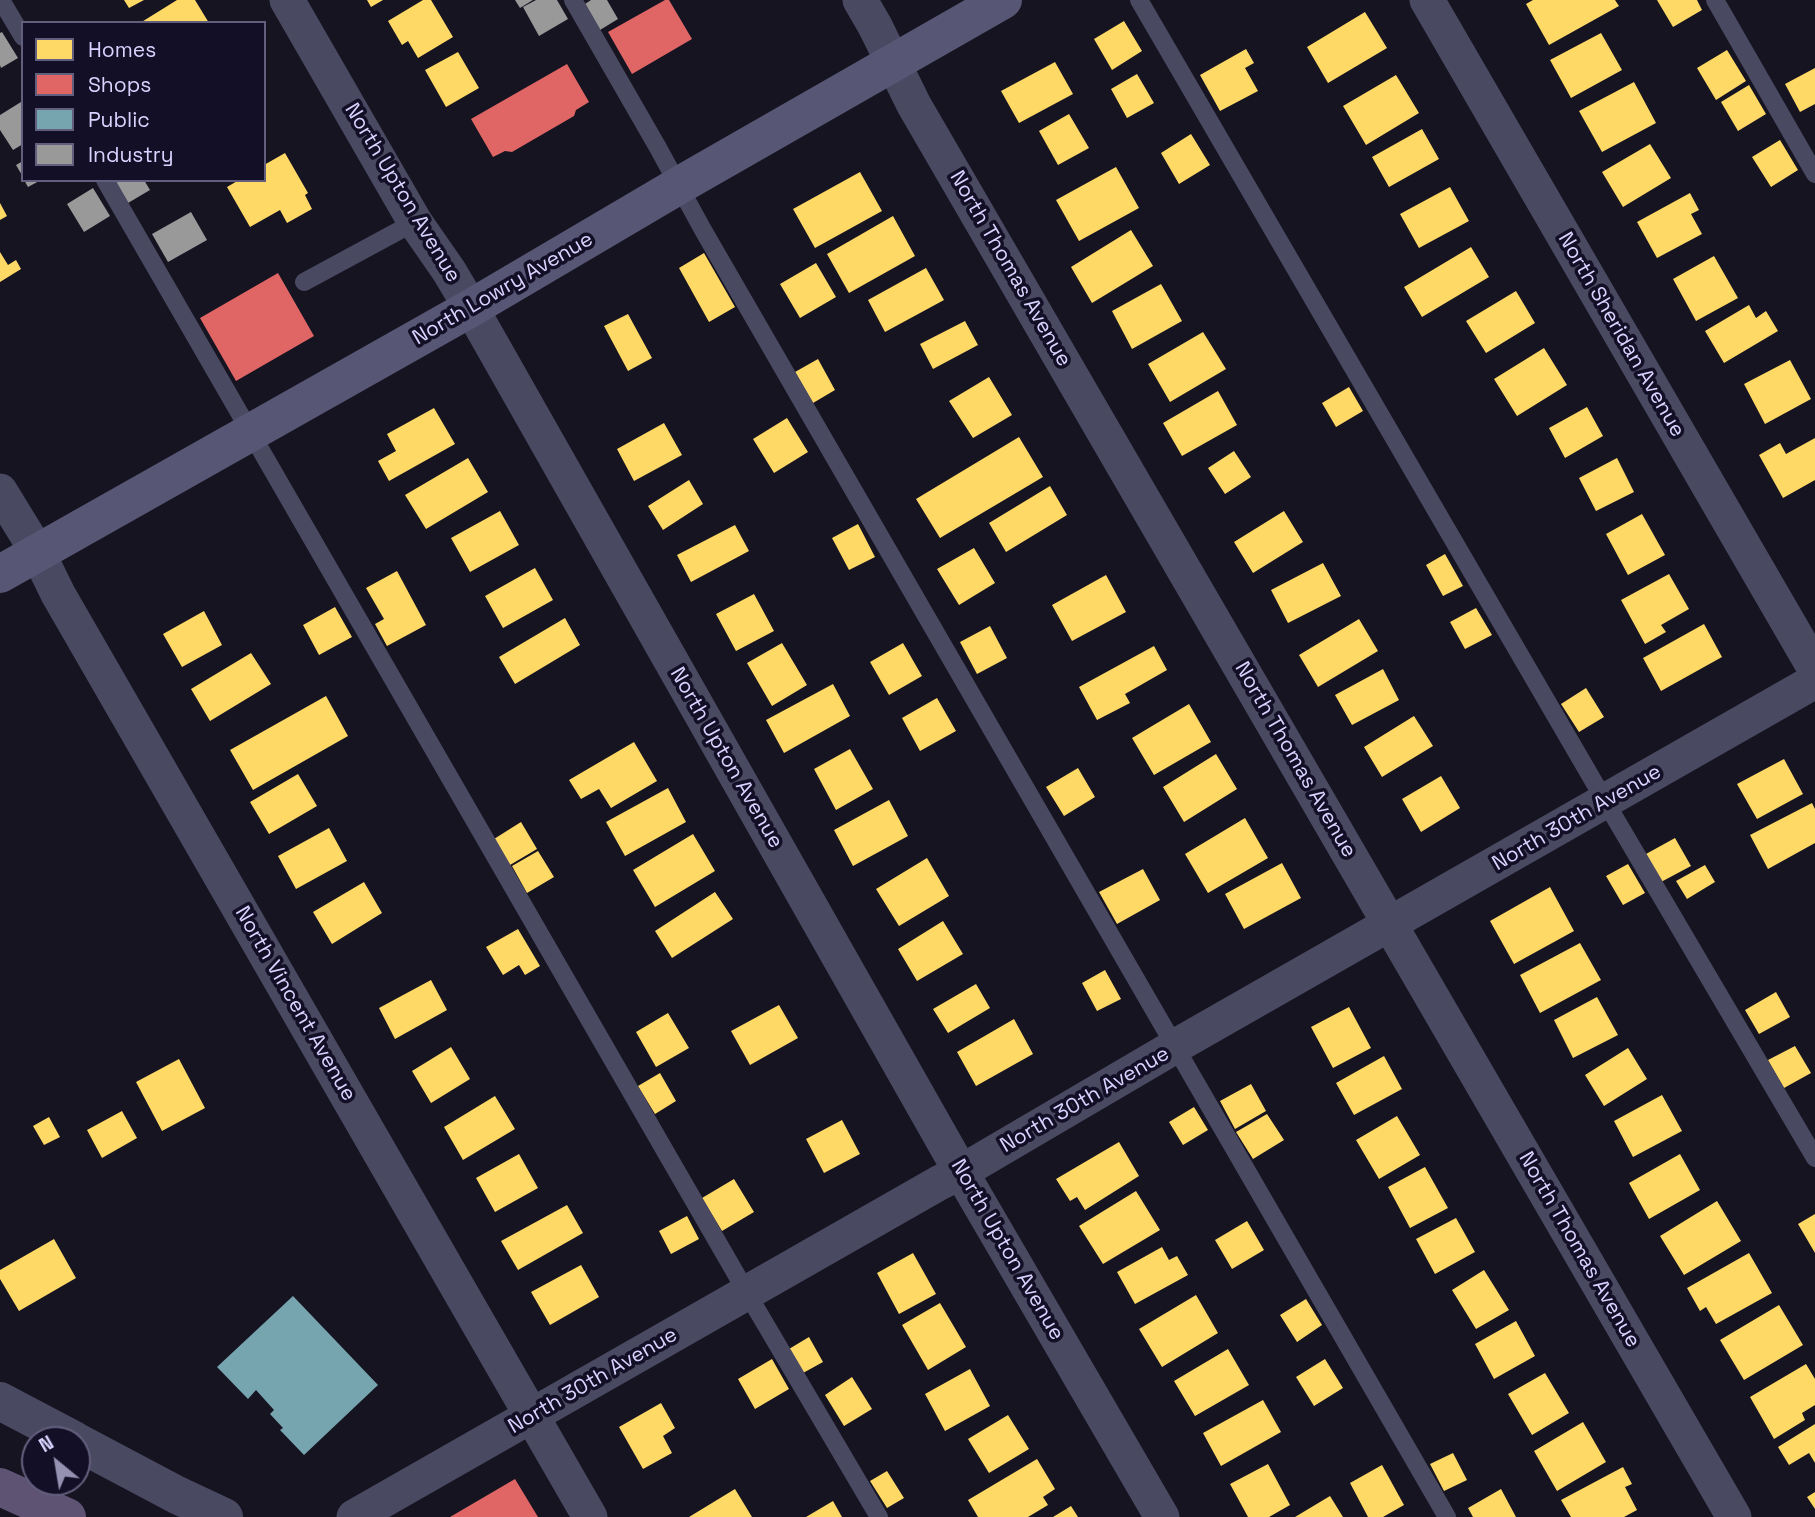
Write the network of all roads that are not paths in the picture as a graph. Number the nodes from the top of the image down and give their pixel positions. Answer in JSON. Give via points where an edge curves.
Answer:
{"nodes":[{"id":1,"x":1,"y":0,"type":"edge"},
{"id":2,"x":287,"y":0,"type":"edge"},
{"id":3,"x":573,"y":0,"type":"edge"},
{"id":4,"x":860,"y":0,"type":"edge"},
{"id":5,"x":1003,"y":0,"type":"edge"},
{"id":6,"x":1139,"y":0,"type":"edge"},
{"id":7,"x":1427,"y":0,"type":"edge"},
{"id":8,"x":1715,"y":0,"type":"edge"},
{"id":9,"x":21,"y":34,"type":"edge"},
{"id":10,"x":893,"y":62,"type":"junction"},
{"id":11,"x":1815,"y":174,"type":"edge"},
{"id":12,"x":106,"y":182,"type":"edge"},
{"id":13,"x":678,"y":186,"type":"junction"},
{"id":14,"x":415,"y":222,"type":"junction"},
{"id":15,"x":304,"y":282,"type":"dead end"},
{"id":16,"x":471,"y":309,"type":"junction"},
{"id":17,"x":251,"y":432,"type":"junction"},
{"id":18,"x":0,"y":491,"type":"edge"},
{"id":19,"x":38,"y":553,"type":"junction"},
{"id":20,"x":0,"y":574,"type":"edge"},
{"id":21,"x":1815,"y":669,"type":"edge"},
{"id":22,"x":1815,"y":681,"type":"edge"},
{"id":23,"x":1605,"y":801,"type":"junction"},
{"id":24,"x":1390,"y":925,"type":"junction"},
{"id":25,"x":1174,"y":1047,"type":"junction"},
{"id":26,"x":1815,"y":1158,"type":"edge"},
{"id":27,"x":961,"y":1171,"type":"junction"},
{"id":28,"x":747,"y":1293,"type":"junction"},
{"id":29,"x":0,"y":1401,"type":"edge"},
{"id":30,"x":532,"y":1416,"type":"junction"},
{"id":31,"x":47,"y":1426,"type":"edge"},
{"id":32,"x":91,"y":1449,"type":"edge"},
{"id":33,"x":0,"y":1487,"type":"edge"},
{"id":34,"x":67,"y":1517,"type":"edge"},
{"id":35,"x":224,"y":1517,"type":"edge"},
{"id":36,"x":355,"y":1517,"type":"edge"},
{"id":37,"x":590,"y":1517,"type":"edge"},
{"id":38,"x":879,"y":1517,"type":"edge"},
{"id":39,"x":1162,"y":1517,"type":"edge"},
{"id":40,"x":1447,"y":1517,"type":"edge"},
{"id":41,"x":1734,"y":1517,"type":"edge"}],
"edges":[{"from":1,"to":9,"type":"lane"},
{"from":2,"to":14,"type":"street","name":"North Upton Avenue"},
{"from":3,"to":13,"type":"lane"},
{"from":4,"to":10,"type":"street","name":"North Thomas Avenue"},
{"from":5,"to":10,"type":"main road","name":"North Lowry Avenue"},
{"from":6,"to":23,"type":"lane"},
{"from":7,"to":21,"type":"street","name":"North Sheridan Avenue"},
{"from":8,"to":11,"type":"lane"},
{"from":10,"to":13,"type":"main road","name":"North Lowry Avenue"},
{"from":10,"to":24,"type":"street","name":"North Thomas Avenue"},
{"from":12,"to":17,"type":"lane"},
{"from":13,"to":16,"type":"main road","name":"North Lowry Avenue"},
{"from":13,"to":25,"type":"lane"},
{"from":14,"to":15,"type":"lane"},
{"from":14,"to":16,"type":"street","name":"North Upton Avenue"},
{"from":16,"to":17,"type":"main road","name":"North Lowry Avenue"},
{"from":16,"to":27,"type":"street","name":"North Upton Avenue"},
{"from":17,"to":19,"type":"main road","name":"North Lowry Avenue"},
{"from":17,"to":28,"type":"lane"},
{"from":18,"to":19,"type":"street","name":"North Vincent Avenue"},
{"from":19,"to":20,"type":"main road","name":"North Lowry Avenue"},
{"from":19,"to":30,"type":"street","name":"North Vincent Avenue"},
{"from":22,"to":23,"type":"street","name":"North 30th Avenue"},
{"from":23,"to":24,"type":"street","name":"North 30th Avenue"},
{"from":23,"to":26,"type":"lane"},
{"from":24,"to":25,"type":"street","name":"North 30th Avenue"},
{"from":24,"to":41,"type":"street","name":"North Thomas Avenue"},
{"from":25,"to":27,"type":"street","name":"North 30th Avenue"},
{"from":25,"to":40,"type":"lane"},
{"from":27,"to":28,"type":"street","name":"North 30th Avenue"},
{"from":27,"to":39,"type":"street","name":"North Upton Avenue"},
{"from":28,"to":30,"type":"street","name":"North 30th Avenue"},
{"from":28,"to":38,"type":"lane"},
{"from":29,"to":31,"type":"street"},
{"from":30,"to":36,"type":"street","name":"North 30th Avenue"},
{"from":30,"to":37,"type":"street","name":"North Vincent Avenue"},
{"from":32,"to":35,"type":"street"},
{"from":33,"to":34,"type":"main road"}]}
